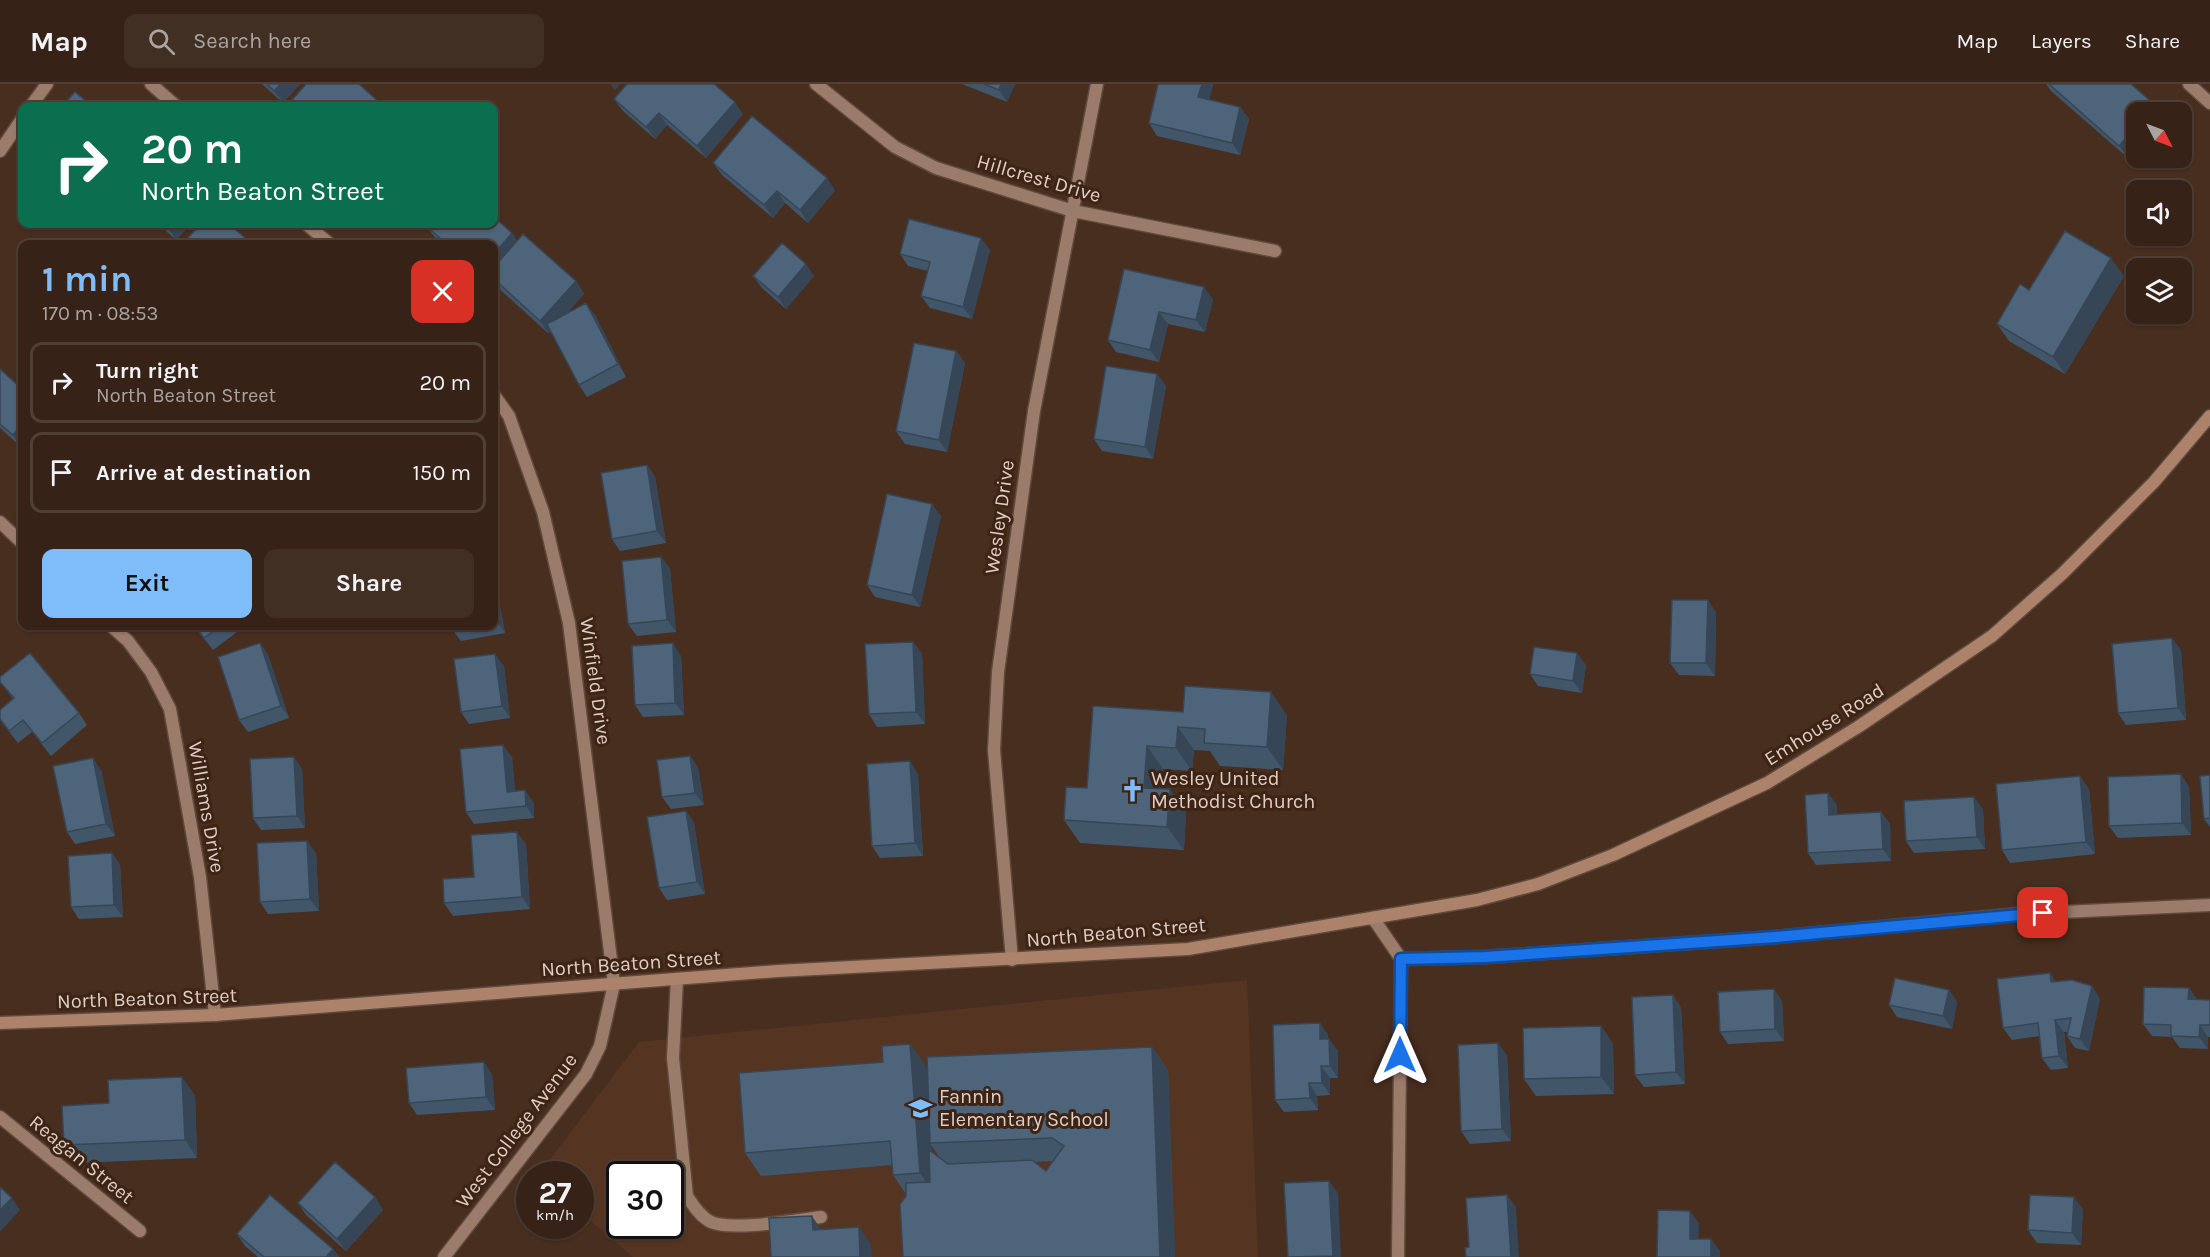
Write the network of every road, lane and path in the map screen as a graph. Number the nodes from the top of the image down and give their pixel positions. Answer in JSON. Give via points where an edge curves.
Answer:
{"nodes":[{"id":1,"x":47,"y":84,"type":"edge"},
{"id":2,"x":151,"y":84,"type":"edge"},
{"id":3,"x":816,"y":84,"type":"edge"},
{"id":4,"x":1097,"y":84,"type":"edge"},
{"id":5,"x":2188,"y":84,"type":"edge"},
{"id":6,"x":34,"y":102,"type":"edge"},
{"id":7,"x":171,"y":102,"type":"edge"},
{"id":8,"x":2210,"y":103,"type":"edge"},
{"id":9,"x":18,"y":124,"type":"edge"},
{"id":10,"x":0,"y":151,"type":"edge"},
{"id":11,"x":1073,"y":211,"type":"junction"},
{"id":12,"x":311,"y":228,"type":"edge"},
{"id":13,"x":325,"y":240,"type":"edge"},
{"id":14,"x":1275,"y":251,"type":"dead end"},
{"id":15,"x":498,"y":401,"type":"edge"},
{"id":16,"x":2210,"y":416,"type":"edge"},
{"id":17,"x":0,"y":522,"type":"edge"},
{"id":18,"x":18,"y":539,"type":"edge"},
{"id":19,"x":116,"y":630,"type":"edge"},
{"id":20,"x":2210,"y":905,"type":"edge"},
{"id":21,"x":1373,"y":918,"type":"junction"},
{"id":22,"x":1401,"y":959,"type":"junction"},
{"id":23,"x":1012,"y":960,"type":"junction"},
{"id":24,"x":677,"y":979,"type":"junction"},
{"id":25,"x":614,"y":984,"type":"junction"},
{"id":26,"x":214,"y":1016,"type":"junction"},
{"id":27,"x":0,"y":1023,"type":"edge"},
{"id":28,"x":0,"y":1117,"type":"edge"},
{"id":29,"x":821,"y":1217,"type":"dead end"},
{"id":30,"x":140,"y":1231,"type":"dead end"},
{"id":31,"x":444,"y":1257,"type":"edge"},
{"id":32,"x":1398,"y":1257,"type":"edge"}],
"edges":[{"from":1,"to":6,"type":"street"},
{"from":2,"to":7,"type":"street"},
{"from":3,"to":11,"type":"street","name":"Hillcrest Drive","via":[[895,147],[936,168]]},
{"from":4,"to":11,"type":"street","name":"Wesley Drive"},
{"from":5,"to":8,"type":"street"},
{"from":9,"to":10,"type":"street"},
{"from":11,"to":14,"type":"street","name":"Hillcrest Drive"},
{"from":11,"to":23,"type":"street","name":"Wesley Drive","via":[[1034,411],[998,672],[994,750]]},
{"from":12,"to":13,"type":"street"},
{"from":15,"to":25,"type":"street","name":"Winfield Drive","via":[[509,416],[543,512],[570,623]]},
{"from":16,"to":21,"type":"main road","name":"Emhouse Road","via":[[2154,482],[2062,574],[1992,636],[1767,783],[1613,855],[1538,884],[1477,900]]},
{"from":17,"to":18,"type":"street"},
{"from":19,"to":26,"type":"street","name":"Williams Drive","via":[[150,672],[170,709],[200,878]]},
{"from":20,"to":22,"type":"street","via":[[2019,914],[1509,956]]},
{"from":21,"to":22,"type":"street"},
{"from":21,"to":23,"type":"main road","name":"North Beaton Street","via":[[1188,949]]},
{"from":22,"to":32,"type":"street"},
{"from":23,"to":24,"type":"main road","name":"North Beaton Street"},
{"from":24,"to":25,"type":"main road","name":"North Beaton Street"},
{"from":24,"to":29,"type":"street","via":[[673,1058],[687,1196],[710,1222],[734,1225]]},
{"from":25,"to":26,"type":"main road","name":"North Beaton Street"},
{"from":25,"to":31,"type":"street","name":"West College Avenue","via":[[600,1046],[586,1074]]},
{"from":26,"to":27,"type":"main road","name":"North Beaton Street"},
{"from":28,"to":30,"type":"street","name":"Reagan Street"}]}
